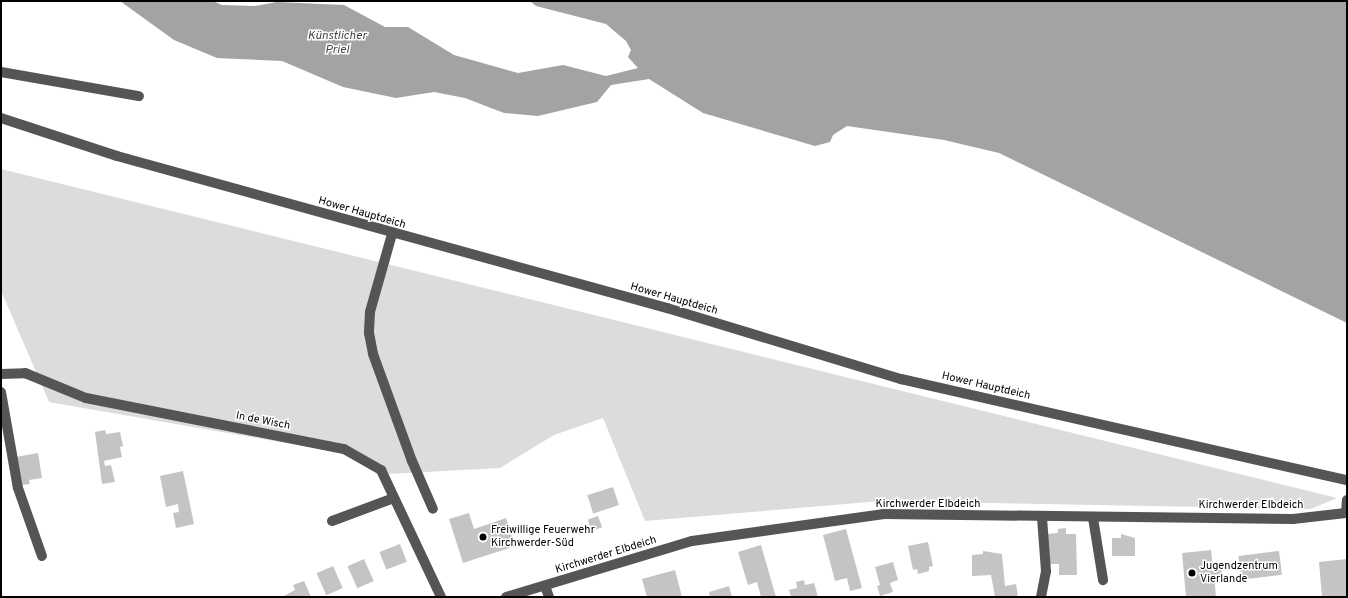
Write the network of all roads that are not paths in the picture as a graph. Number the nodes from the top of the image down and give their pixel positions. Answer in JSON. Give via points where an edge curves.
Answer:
{"nodes":[{"id":1,"x":1,"y":72,"type":"edge"},
{"id":2,"x":139,"y":96,"type":"dead end"},
{"id":3,"x":1,"y":118,"type":"edge"},
{"id":4,"x":392,"y":234,"type":"junction"},
{"id":5,"x":1,"y":374,"type":"edge"},
{"id":6,"x":1,"y":392,"type":"edge"},
{"id":7,"x":1347,"y":480,"type":"edge"},
{"id":8,"x":394,"y":498,"type":"junction"},
{"id":9,"x":1347,"y":500,"type":"edge"},
{"id":10,"x":433,"y":510,"type":"dead end"},
{"id":11,"x":1347,"y":514,"type":"edge"},
{"id":12,"x":1042,"y":518,"type":"junction"},
{"id":13,"x":1093,"y":518,"type":"junction"},
{"id":14,"x":332,"y":521,"type":"dead end"},
{"id":15,"x":42,"y":556,"type":"dead end"},
{"id":16,"x":1103,"y":580,"type":"dead end"},
{"id":17,"x":545,"y":586,"type":"junction"},
{"id":18,"x":441,"y":597,"type":"edge"},
{"id":19,"x":506,"y":597,"type":"edge"},
{"id":20,"x":549,"y":597,"type":"edge"},
{"id":21,"x":1041,"y":597,"type":"edge"}],
"edges":[{"from":1,"to":2,"type":"street"},
{"from":3,"to":4,"type":"street","name":"Hower Hauptdeich","via":[[117,156]]},
{"from":4,"to":7,"type":"street","name":"Hower Hauptdeich","via":[[667,308],[901,379]]},
{"from":4,"to":10,"type":"street","via":[[370,312],[369,333],[373,354],[412,461]]},
{"from":5,"to":8,"type":"street","name":"In de Wisch","via":[[25,373],[86,398],[344,449],[381,470]]},
{"from":6,"to":15,"type":"street","via":[[18,488]]},
{"from":8,"to":14,"type":"street"},
{"from":8,"to":18,"type":"street","name":"In de Wisch"},
{"from":9,"to":11,"type":"street","name":"Kirchwerder Elbdeich"},
{"from":11,"to":13,"type":"street","name":"Kirchwerder Elbdeich","via":[[1293,519]]},
{"from":12,"to":13,"type":"street","name":"Kirchwerder Elbdeich"},
{"from":12,"to":17,"type":"street","name":"Kirchwerder Elbdeich","via":[[876,516],[692,541]]},
{"from":12,"to":21,"type":"street","via":[[1046,572]]},
{"from":13,"to":16,"type":"street"},
{"from":17,"to":19,"type":"street","name":"Kirchwerder Elbdeich"},
{"from":17,"to":20,"type":"street"}]}
